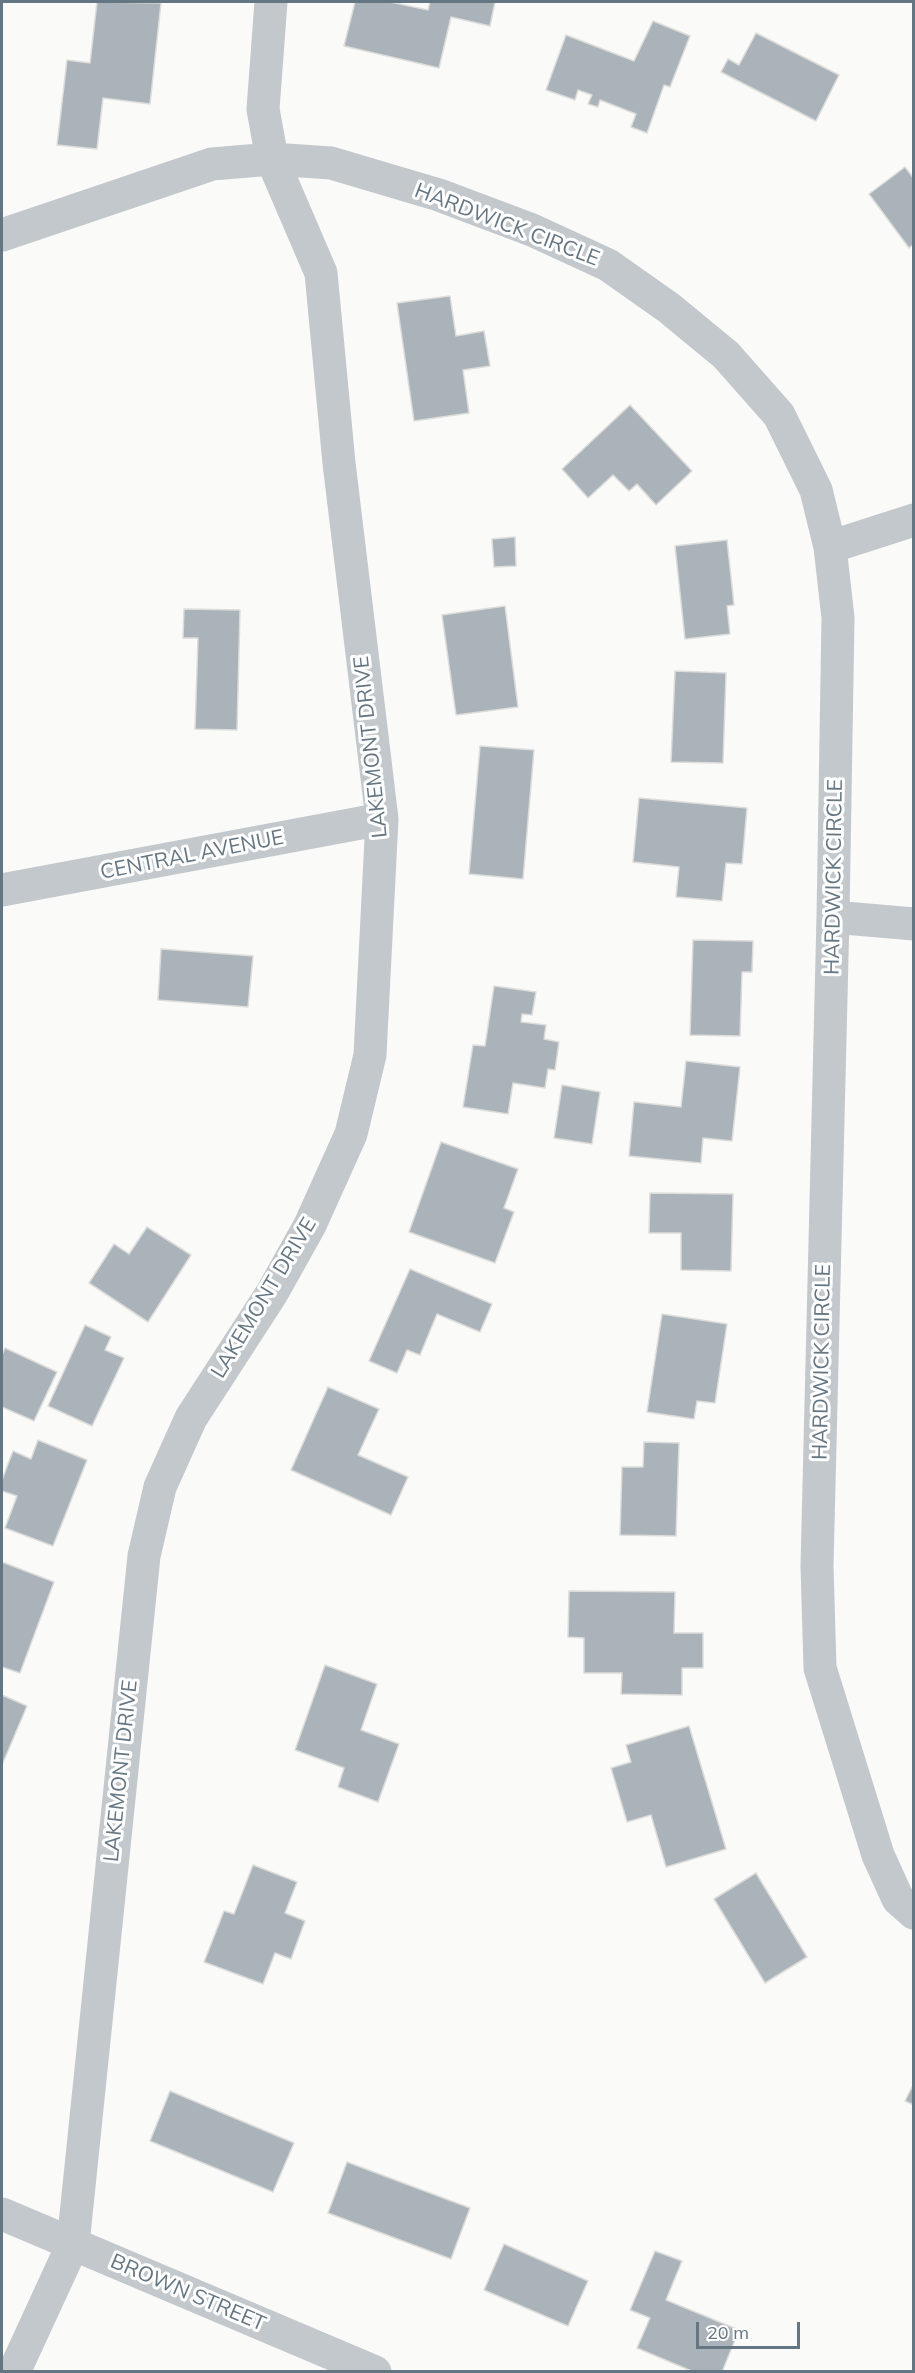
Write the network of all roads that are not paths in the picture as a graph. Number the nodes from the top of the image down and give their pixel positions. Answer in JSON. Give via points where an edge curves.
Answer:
{"nodes":[{"id":1,"x":271,"y":2,"type":"edge"},
{"id":2,"x":272,"y":159,"type":"junction"},
{"id":3,"x":2,"y":236,"type":"edge"},
{"id":4,"x":914,"y":520,"type":"edge"},
{"id":5,"x":831,"y":548,"type":"junction"},
{"id":6,"x":382,"y":819,"type":"junction"},
{"id":7,"x":2,"y":890,"type":"edge"},
{"id":8,"x":833,"y":917,"type":"junction"},
{"id":9,"x":914,"y":924,"type":"edge"},
{"id":10,"x":914,"y":1912,"type":"edge"},
{"id":11,"x":2,"y":2214,"type":"edge"},
{"id":12,"x":73,"y":2244,"type":"junction"},
{"id":13,"x":14,"y":2372,"type":"edge"},
{"id":14,"x":375,"y":2372,"type":"edge"}],
"edges":[{"from":1,"to":2,"type":"street","name":"LAKEMONT DRIVE","via":[[263,109]]},
{"from":2,"to":3,"type":"street","name":"HARDWICK CIRCLE","via":[[212,164]]},
{"from":2,"to":5,"type":"street","name":"HARDWICK CIRCLE","via":[[331,163],[439,195],[532,230],[608,265],[726,355],[778,415],[816,490]]},
{"from":2,"to":6,"type":"street","name":"LAKEMONT DRIVE","via":[[321,273],[339,463]]},
{"from":4,"to":5,"type":"street"},
{"from":5,"to":8,"type":"street","name":"HARDWICK CIRCLE","via":[[838,618]]},
{"from":6,"to":7,"type":"street","name":"CENTRAL AVENUE"},
{"from":6,"to":12,"type":"street","name":"LAKEMONT DRIVE","via":[[370,1054],[351,1134],[310,1225],[278,1283],[191,1418],[160,1487],[144,1556]]},
{"from":8,"to":9,"type":"street"},
{"from":8,"to":10,"type":"street","name":"HARDWICK CIRCLE","via":[[817,1566],[820,1668],[878,1855],[898,1899]]},
{"from":11,"to":12,"type":"street","name":"BROWN STREET"},
{"from":12,"to":13,"type":"street","name":"LAKEMONT DRIVE"},
{"from":12,"to":14,"type":"street","name":"BROWN STREET"}]}
